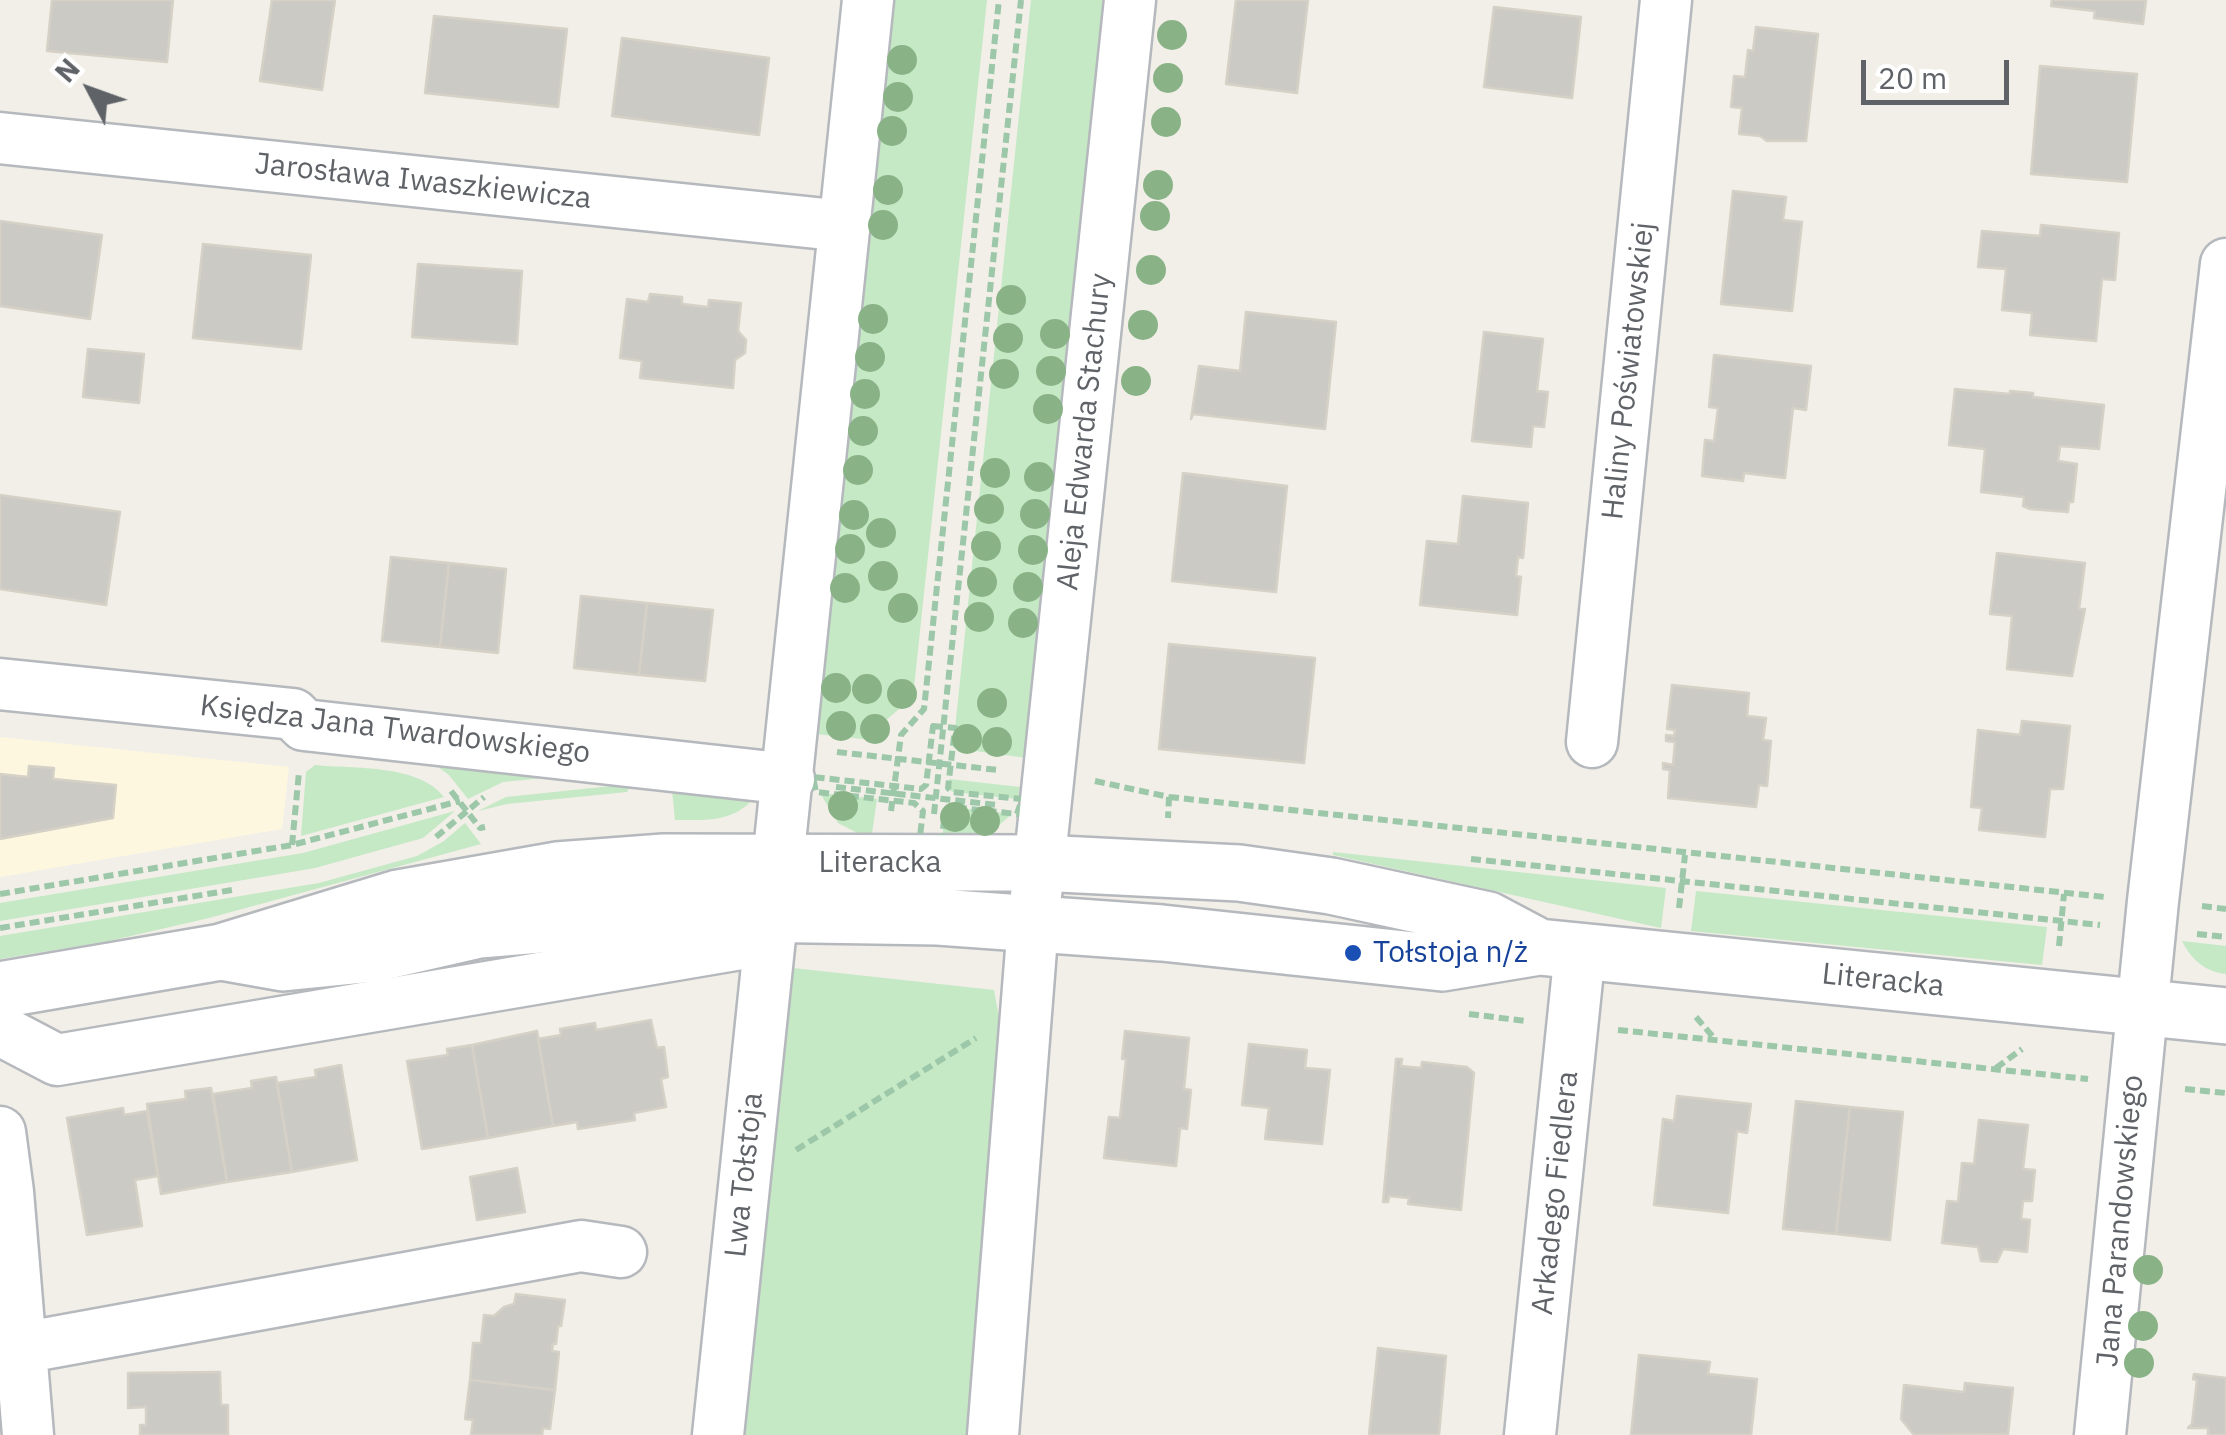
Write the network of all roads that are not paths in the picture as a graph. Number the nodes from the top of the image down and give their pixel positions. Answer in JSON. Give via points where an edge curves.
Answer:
{"nodes":[{"id":1,"x":868,"y":0,"type":"edge"},
{"id":2,"x":1130,"y":0,"type":"edge"},
{"id":3,"x":1666,"y":0,"type":"edge"},
{"id":4,"x":0,"y":138,"type":"edge"},
{"id":5,"x":846,"y":226,"type":"junction"},
{"id":6,"x":2226,"y":264,"type":"edge"},
{"id":7,"x":0,"y":684,"type":"edge"},
{"id":8,"x":1592,"y":742,"type":"dead end"},
{"id":9,"x":801,"y":782,"type":"junction"},
{"id":10,"x":1040,"y":863,"type":"junction"},
{"id":11,"x":774,"y":905,"type":"junction"},
{"id":12,"x":1034,"y":924,"type":"junction"},
{"id":13,"x":1560,"y":949,"type":"junction"},
{"id":14,"x":0,"y":990,"type":"edge"},
{"id":15,"x":2142,"y":1008,"type":"junction"},
{"id":16,"x":2226,"y":1016,"type":"edge"},
{"id":17,"x":0,"y":1030,"type":"edge"},
{"id":18,"x":0,"y":1132,"type":"edge"},
{"id":19,"x":621,"y":1252,"type":"dead end"},
{"id":20,"x":11,"y":1350,"type":"edge"},
{"id":21,"x":28,"y":1435,"type":"edge"},
{"id":22,"x":718,"y":1435,"type":"edge"},
{"id":23,"x":994,"y":1435,"type":"edge"},
{"id":24,"x":1530,"y":1435,"type":"edge"},
{"id":25,"x":2100,"y":1435,"type":"edge"}],
"edges":[{"from":1,"to":5,"type":"street"},
{"from":2,"to":10,"type":"street","name":"Aleja Edwarda Stachury"},
{"from":3,"to":8,"type":"street","name":"Haliny Poświatowskiej"},
{"from":4,"to":5,"type":"street","name":"Jarosława Iwaszkiewicza"},
{"from":5,"to":9,"type":"street"},
{"from":6,"to":15,"type":"street","name":"Jana Parandowskiego"},
{"from":7,"to":9,"type":"street","name":"Księdza Jana Twardowskiego","via":[[293,714],[304,725]]},
{"from":9,"to":11,"type":"street"},
{"from":10,"to":11,"type":"street","name":"Literacka","via":[[908,854]]},
{"from":10,"to":12,"type":"street","name":"Aleja Edwarda Stachury"},
{"from":10,"to":13,"type":"street","name":"Literacka","via":[[1239,873],[1331,886],[1488,920]]},
{"from":11,"to":12,"type":"street","name":"Literacka"},
{"from":11,"to":14,"type":"street","name":"Literacka","via":[[664,862],[557,870],[398,898],[220,952]]},
{"from":11,"to":17,"type":"street","via":[[57,1060]]},
{"from":11,"to":22,"type":"street","name":"Lwa Tołstoja"},
{"from":12,"to":13,"type":"street","name":"Literacka","via":[[1442,963]]},
{"from":12,"to":23,"type":"street","name":"Aleja Edwarda Stachury"},
{"from":13,"to":15,"type":"street","name":"Literacka"},
{"from":13,"to":24,"type":"street","name":"Arkadego Fiedlera","via":[[1574,1026]]},
{"from":15,"to":16,"type":"street","name":"Literacka"},
{"from":15,"to":25,"type":"street","name":"Jana Parandowskiego"},
{"from":18,"to":20,"type":"street"},
{"from":19,"to":20,"type":"street","via":[[581,1246]]},
{"from":20,"to":21,"type":"street"}]}
